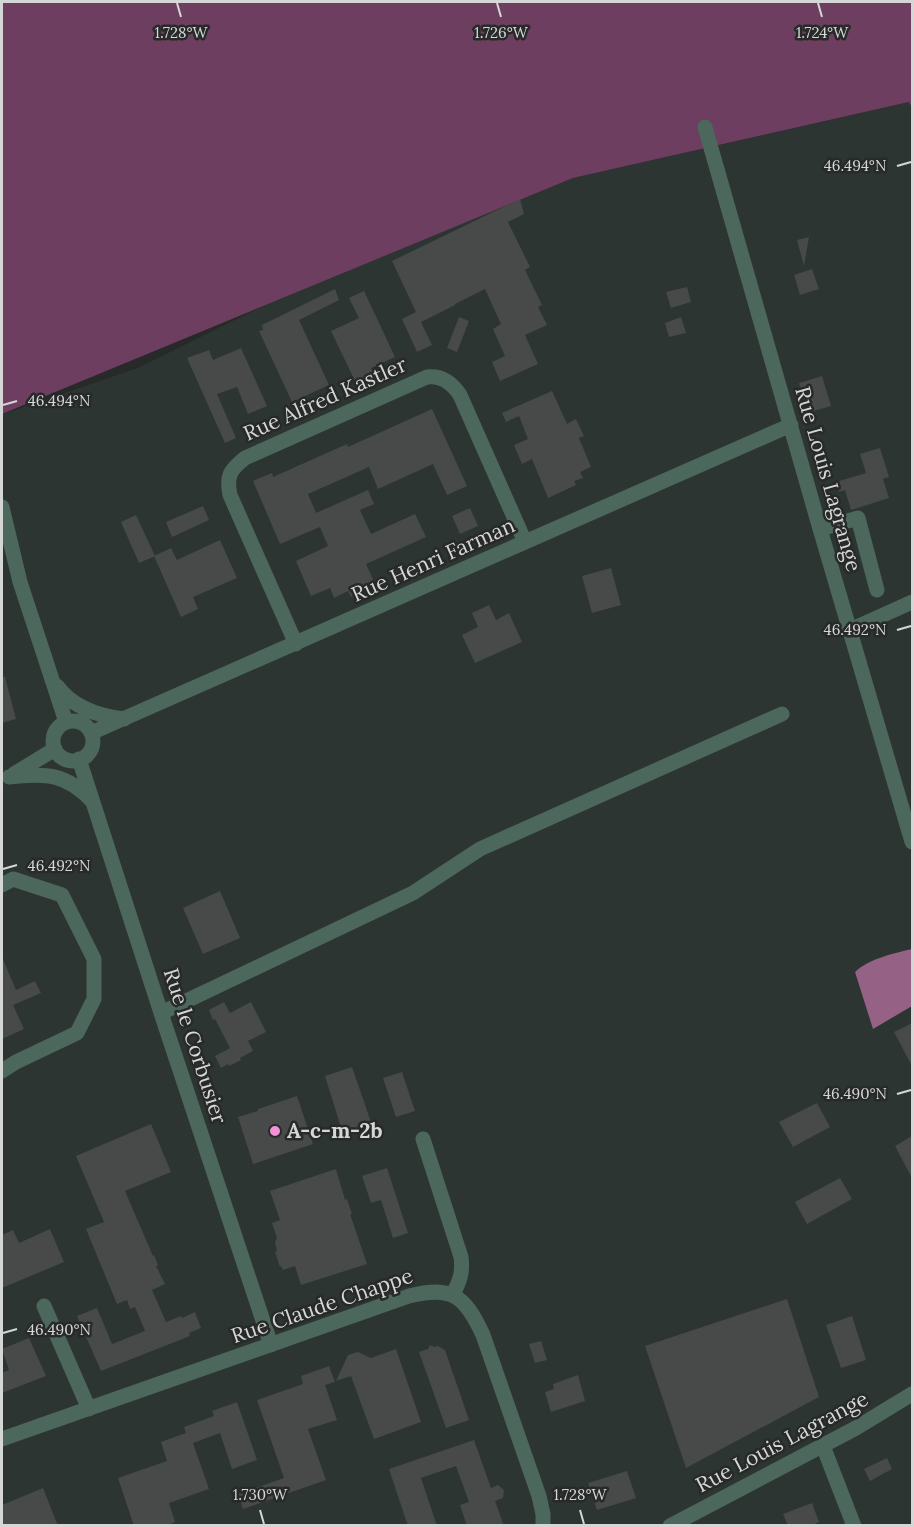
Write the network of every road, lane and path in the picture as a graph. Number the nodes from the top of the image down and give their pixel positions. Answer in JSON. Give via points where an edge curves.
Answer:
{"nodes":[{"id":1,"x":705,"y":128,"type":"dead end"},
{"id":2,"x":791,"y":425,"type":"junction"},
{"id":3,"x":2,"y":507,"type":"edge"},
{"id":4,"x":820,"y":529,"type":"junction"},
{"id":5,"x":525,"y":542,"type":"junction"},
{"id":6,"x":877,"y":590,"type":"dead end"},
{"id":7,"x":912,"y":602,"type":"edge"},
{"id":8,"x":850,"y":630,"type":"junction"},
{"id":9,"x":296,"y":644,"type":"junction"},
{"id":10,"x":53,"y":681,"type":"junction"},
{"id":11,"x":782,"y":714,"type":"dead end"},
{"id":12,"x":124,"y":719,"type":"junction"},
{"id":13,"x":66,"y":722,"type":"junction"},
{"id":14,"x":91,"y":734,"type":"junction"},
{"id":15,"x":55,"y":749,"type":"junction"},
{"id":16,"x":79,"y":759,"type":"junction"},
{"id":17,"x":5,"y":780,"type":"edge"},
{"id":18,"x":95,"y":805,"type":"junction"},
{"id":19,"x":912,"y":842,"type":"edge"},
{"id":20,"x":2,"y":885,"type":"edge"},
{"id":21,"x":161,"y":1013,"type":"junction"},
{"id":22,"x":2,"y":1071,"type":"edge"},
{"id":23,"x":423,"y":1139,"type":"dead end"},
{"id":24,"x":453,"y":1294,"type":"junction"},
{"id":25,"x":44,"y":1306,"type":"dead end"},
{"id":26,"x":272,"y":1345,"type":"junction"},
{"id":27,"x":912,"y":1394,"type":"edge"},
{"id":28,"x":89,"y":1409,"type":"junction"},
{"id":29,"x":2,"y":1439,"type":"edge"},
{"id":30,"x":823,"y":1446,"type":"junction"},
{"id":31,"x":543,"y":1526,"type":"edge"},
{"id":32,"x":670,"y":1526,"type":"edge"},
{"id":33,"x":854,"y":1526,"type":"edge"}],
"edges":[{"from":1,"to":2,"type":"street","name":"Rue Louis Lagrange"},
{"from":2,"to":4,"type":"street","name":"Rue Louis Lagrange"},
{"from":2,"to":5,"type":"street","name":"Rue Henri Farman"},
{"from":3,"to":10,"type":"street","via":[[20,582]]},
{"from":4,"to":6,"type":"street","via":[[858,518]]},
{"from":4,"to":8,"type":"street","name":"Rue Louis Lagrange"},
{"from":5,"to":9,"type":"street","name":"Rue Henri Farman"},
{"from":5,"to":9,"type":"street","name":"Rue Alfred Kastler","via":[[460,395],[444,380],[427,377],[298,434],[245,458],[230,472],[228,482]]},
{"from":7,"to":8,"type":"street"},
{"from":8,"to":19,"type":"street","name":"Rue Louis Lagrange"},
{"from":9,"to":12,"type":"street","name":"Rue Henri Farman"},
{"from":10,"to":12,"type":"street","via":[[80,707]]},
{"from":10,"to":13,"type":"street"},
{"from":11,"to":21,"type":"street","via":[[480,849],[413,893]]},
{"from":12,"to":14,"type":"street","name":"Rue Henri Farman"},
{"from":13,"to":14,"type":"street","via":[[83,723]]},
{"from":13,"to":15,"type":"street","via":[[55,732]]},
{"from":14,"to":16,"type":"street","via":[[92,747]]},
{"from":15,"to":16,"type":"street","via":[[65,759]]},
{"from":15,"to":17,"type":"street"},
{"from":16,"to":18,"type":"street","name":"Rue le Corbusier"},
{"from":17,"to":18,"type":"street","via":[[33,774],[56,777],[78,789]]},
{"from":18,"to":21,"type":"street","name":"Rue le Corbusier"},
{"from":20,"to":22,"type":"street","via":[[13,879],[62,895],[94,959],[94,999],[77,1033]]},
{"from":21,"to":26,"type":"street","name":"Rue le Corbusier"},
{"from":23,"to":24,"type":"street","via":[[461,1257],[463,1269]]},
{"from":24,"to":26,"type":"street","name":"Rue Claude Chappe","via":[[409,1296]]},
{"from":24,"to":31,"type":"street","via":[[465,1304],[483,1335],[539,1496]]},
{"from":25,"to":28,"type":"street"},
{"from":26,"to":28,"type":"street","name":"Rue Claude Chappe"},
{"from":27,"to":30,"type":"street","name":"Rue Louis Lagrange"},
{"from":28,"to":29,"type":"street","name":"Rue Claude Chappe"},
{"from":30,"to":32,"type":"street","name":"Rue Louis Lagrange"},
{"from":30,"to":33,"type":"street"}]}
